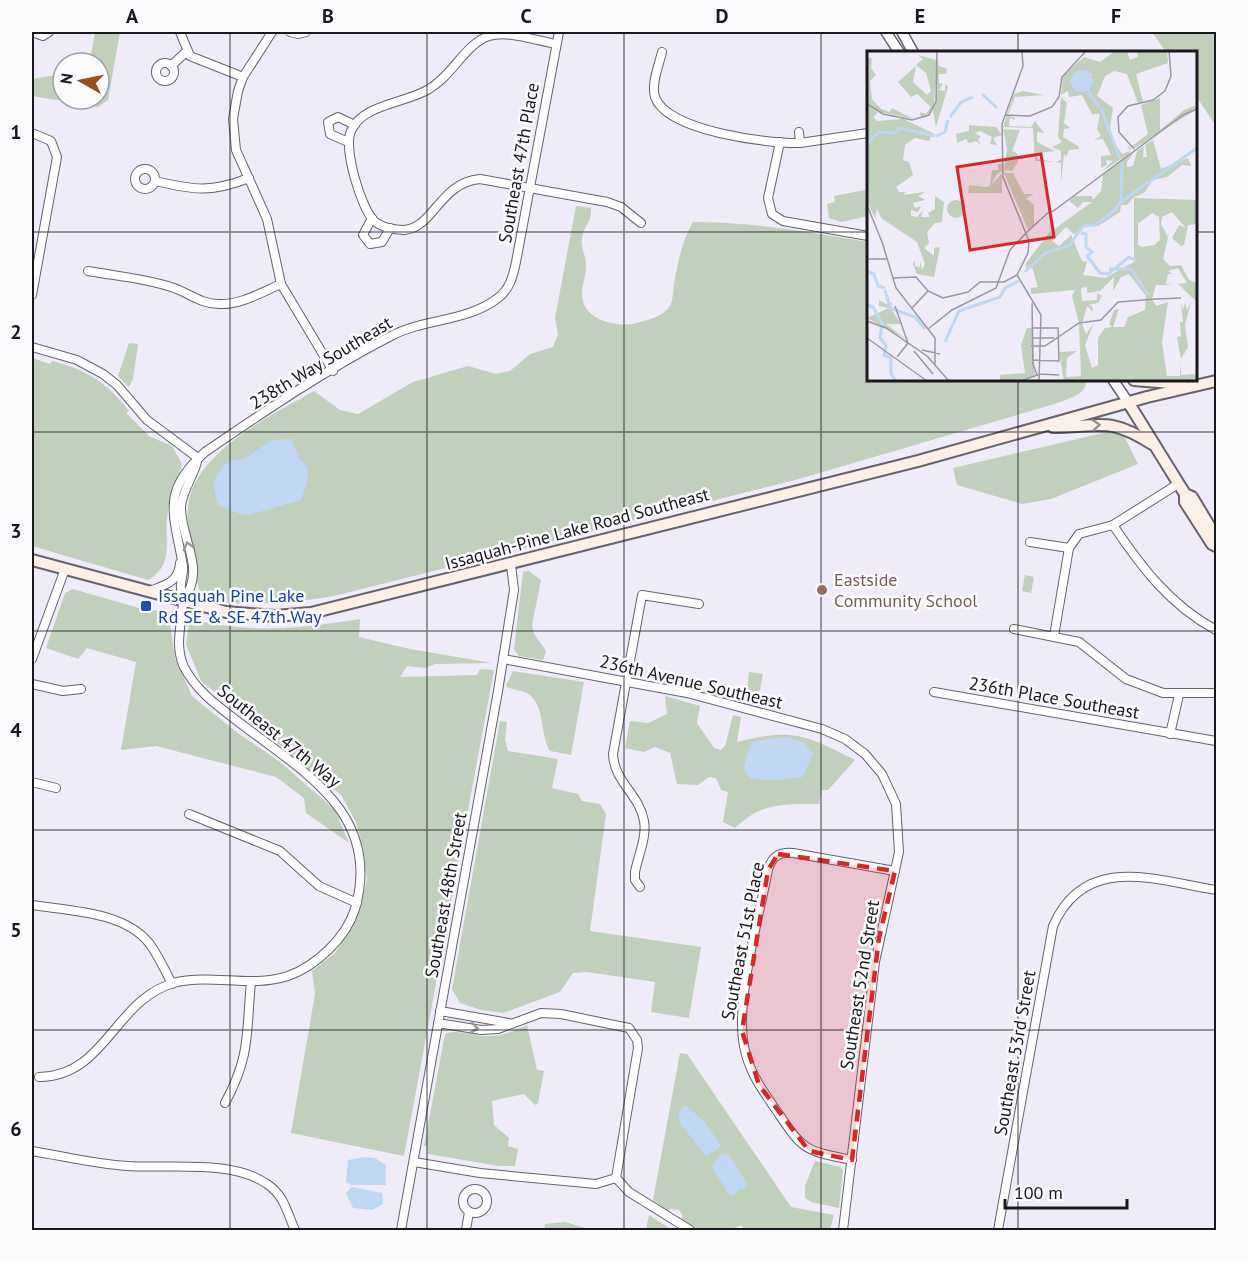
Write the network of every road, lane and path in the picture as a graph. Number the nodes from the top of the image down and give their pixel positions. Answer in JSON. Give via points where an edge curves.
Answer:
{"nodes":[{"id":1,"x":32,"y":32,"type":"edge"},
{"id":2,"x":49,"y":32,"type":"edge"},
{"id":3,"x":180,"y":32,"type":"edge"},
{"id":4,"x":272,"y":32,"type":"edge"},
{"id":5,"x":290,"y":32,"type":"edge"},
{"id":6,"x":306,"y":32,"type":"edge"},
{"id":7,"x":559,"y":32,"type":"edge"},
{"id":8,"x":886,"y":32,"type":"edge"},
{"id":9,"x":902,"y":32,"type":"edge"},
{"id":10,"x":556,"y":44,"type":"junction"},
{"id":11,"x":898,"y":51,"type":"edge"},
{"id":12,"x":912,"y":51,"type":"edge"},
{"id":13,"x":186,"y":52,"type":"junction"},
{"id":14,"x":662,"y":52,"type":"dead end"},
{"id":15,"x":171,"y":66,"type":"dead end"},
{"id":16,"x":243,"y":77,"type":"junction"},
{"id":17,"x":353,"y":127,"type":"junction"},
{"id":18,"x":799,"y":132,"type":"dead end"},
{"id":19,"x":32,"y":133,"type":"edge"},
{"id":20,"x":867,"y":133,"type":"edge"},
{"id":21,"x":348,"y":142,"type":"junction"},
{"id":22,"x":780,"y":142,"type":"junction"},
{"id":23,"x":800,"y":143,"type":"junction"},
{"id":24,"x":249,"y":178,"type":"junction"},
{"id":25,"x":155,"y":181,"type":"dead end"},
{"id":26,"x":529,"y":186,"type":"junction"},
{"id":27,"x":372,"y":218,"type":"junction"},
{"id":28,"x":641,"y":223,"type":"dead end"},
{"id":29,"x":390,"y":228,"type":"junction"},
{"id":30,"x":867,"y":236,"type":"edge"},
{"id":31,"x":88,"y":270,"type":"dead end"},
{"id":32,"x":281,"y":284,"type":"junction"},
{"id":33,"x":32,"y":295,"type":"edge"},
{"id":34,"x":500,"y":297,"type":"joint"},
{"id":35,"x":32,"y":346,"type":"edge"},
{"id":36,"x":333,"y":371,"type":"junction"},
{"id":37,"x":1114,"y":381,"type":"edge"},
{"id":38,"x":1146,"y":381,"type":"edge"},
{"id":39,"x":1216,"y":381,"type":"edge"},
{"id":40,"x":1193,"y":385,"type":"junction"},
{"id":41,"x":1128,"y":402,"type":"junction"},
{"id":42,"x":1038,"y":427,"type":"junction"},
{"id":43,"x":1155,"y":446,"type":"junction"},
{"id":44,"x":198,"y":458,"type":"junction"},
{"id":45,"x":1178,"y":484,"type":"junction"},
{"id":46,"x":1185,"y":494,"type":"junction"},
{"id":47,"x":1113,"y":525,"type":"junction"},
{"id":48,"x":1216,"y":537,"type":"edge"},
{"id":49,"x":1030,"y":542,"type":"dead end"},
{"id":50,"x":1216,"y":546,"type":"edge"},
{"id":51,"x":1069,"y":548,"type":"junction"},
{"id":52,"x":180,"y":553,"type":"junction"},
{"id":53,"x":32,"y":560,"type":"edge"},
{"id":54,"x":511,"y":565,"type":"junction"},
{"id":55,"x":65,"y":569,"type":"junction"},
{"id":56,"x":150,"y":591,"type":"junction"},
{"id":57,"x":183,"y":601,"type":"junction"},
{"id":58,"x":699,"y":604,"type":"dead end"},
{"id":59,"x":1014,"y":629,"type":"dead end"},
{"id":60,"x":1216,"y":630,"type":"edge"},
{"id":61,"x":1054,"y":636,"type":"junction"},
{"id":62,"x":503,"y":658,"type":"junction"},
{"id":63,"x":32,"y":659,"type":"edge"},
{"id":64,"x":626,"y":681,"type":"junction"},
{"id":65,"x":32,"y":684,"type":"edge"},
{"id":66,"x":81,"y":689,"type":"dead end"},
{"id":67,"x":934,"y":692,"type":"dead end"},
{"id":68,"x":1216,"y":693,"type":"edge"},
{"id":69,"x":1179,"y":695,"type":"junction"},
{"id":70,"x":1170,"y":734,"type":"junction"},
{"id":71,"x":1216,"y":741,"type":"edge"},
{"id":72,"x":865,"y":754,"type":"joint"},
{"id":73,"x":32,"y":782,"type":"edge"},
{"id":74,"x":56,"y":788,"type":"dead end"},
{"id":75,"x":189,"y":814,"type":"dead end"},
{"id":76,"x":895,"y":871,"type":"junction"},
{"id":77,"x":640,"y":887,"type":"dead end"},
{"id":78,"x":1216,"y":890,"type":"edge"},
{"id":79,"x":357,"y":903,"type":"junction"},
{"id":80,"x":32,"y":905,"type":"edge"},
{"id":81,"x":251,"y":982,"type":"junction"},
{"id":82,"x":172,"y":984,"type":"junction"},
{"id":83,"x":440,"y":1011,"type":"junction"},
{"id":84,"x":438,"y":1023,"type":"junction"},
{"id":85,"x":509,"y":1023,"type":"junction"},
{"id":86,"x":39,"y":1077,"type":"dead end"},
{"id":87,"x":225,"y":1103,"type":"dead end"},
{"id":88,"x":32,"y":1151,"type":"edge"},
{"id":89,"x":852,"y":1160,"type":"junction"},
{"id":90,"x":414,"y":1162,"type":"junction"},
{"id":91,"x":616,"y":1178,"type":"junction"},
{"id":92,"x":469,"y":1212,"type":"dead end"},
{"id":93,"x":295,"y":1230,"type":"edge"},
{"id":94,"x":401,"y":1230,"type":"edge"},
{"id":95,"x":466,"y":1230,"type":"edge"},
{"id":96,"x":690,"y":1230,"type":"edge"},
{"id":97,"x":843,"y":1230,"type":"edge"},
{"id":98,"x":998,"y":1230,"type":"edge"}],
"edges":[{"from":1,"to":2,"type":"street","via":[[43,36]]},
{"from":3,"to":13,"type":"street"},
{"from":4,"to":16,"type":"street"},
{"from":5,"to":6,"type":"street"},
{"from":7,"to":10,"type":"street","name":"Southeast 47th Place"},
{"from":8,"to":11,"type":"street"},
{"from":9,"to":12,"type":"street"},
{"from":10,"to":17,"type":"street","via":[[491,35],[476,43],[453,70],[429,89],[372,112]]},
{"from":10,"to":26,"type":"street","name":"Southeast 47th Place"},
{"from":13,"to":15,"type":"street"},
{"from":13,"to":16,"type":"street","via":[[195,60]]},
{"from":14,"to":22,"type":"street","via":[[654,94],[678,120],[691,126]]},
{"from":16,"to":24,"type":"street","via":[[234,105],[234,134],[236,150]]},
{"from":17,"to":21,"type":"street"},
{"from":17,"to":21,"type":"street","via":[[338,117],[328,122],[330,134]]},
{"from":18,"to":23,"type":"street"},
{"from":19,"to":33,"type":"street","via":[[46,137],[55,146],[57,157]]},
{"from":20,"to":23,"type":"street"},
{"from":21,"to":27,"type":"street","via":[[348,155]]},
{"from":22,"to":23,"type":"street"},
{"from":22,"to":30,"type":"street","via":[[768,198],[772,214],[783,221]]},
{"from":24,"to":25,"type":"street","via":[[203,191]]},
{"from":24,"to":32,"type":"street","via":[[267,219]]},
{"from":26,"to":28,"type":"street","via":[[615,204]]},
{"from":26,"to":29,"type":"street","via":[[470,180],[448,192],[429,216],[412,229]]},
{"from":26,"to":34,"type":"street","name":"Southeast 47th Place","via":[[512,280]]},
{"from":27,"to":29,"type":"street"},
{"from":27,"to":29,"type":"street","via":[[363,231],[367,242],[379,243]]},
{"from":31,"to":32,"type":"street","via":[[160,284],[196,300],[221,304],[246,299]]},
{"from":32,"to":36,"type":"street"},
{"from":34,"to":36,"type":"street","name":"238th Way Southeast","via":[[468,313],[392,335]]},
{"from":35,"to":44,"type":"street","via":[[76,360],[103,374],[147,420]]},
{"from":36,"to":44,"type":"street","name":"238th Way Southeast"},
{"from":37,"to":41,"type":"street"},
{"from":38,"to":40,"type":"main road"},
{"from":39,"to":40,"type":"main road"},
{"from":40,"to":41,"type":"main road","name":"Issaquah-Pine Lake Road Southeast"},
{"from":41,"to":42,"type":"main road","name":"Issaquah-Pine Lake Road Southeast"},
{"from":41,"to":43,"type":"main road"},
{"from":42,"to":43,"type":"main road","one_way":true,"via":[[1116,425]]},
{"from":42,"to":54,"type":"main road","name":"Issaquah-Pine Lake Road Southeast"},
{"from":43,"to":45,"type":"main road"},
{"from":44,"to":52,"type":"street","name":"238th Way Southeast","via":[[188,467],[172,504]]},
{"from":57,"to":44,"type":"street","one_way":true,"via":[[192,590],[194,574],[181,506]]},
{"from":45,"to":46,"type":"main road"},
{"from":45,"to":47,"type":"street"},
{"from":46,"to":48,"type":"main road","via":[[1192,497]]},
{"from":46,"to":50,"type":"main road","via":[[1185,502]]},
{"from":47,"to":51,"type":"street","via":[[1079,534]]},
{"from":47,"to":60,"type":"street","via":[[1164,592]]},
{"from":49,"to":51,"type":"street"},
{"from":51,"to":61,"type":"street"},
{"from":52,"to":56,"type":"street","name":"238th Way Southeast","via":[[177,577]]},
{"from":52,"to":57,"type":"street","name":"238th Way Southeast"},
{"from":53,"to":55,"type":"main road","name":"Issaquah-Pine Lake Road Southeast"},
{"from":54,"to":57,"type":"main road","name":"Issaquah-Pine Lake Road Southeast","via":[[293,615],[255,615]]},
{"from":54,"to":62,"type":"street","name":"Southeast 48th Street","via":[[514,590]]},
{"from":55,"to":56,"type":"main road","name":"Issaquah-Pine Lake Road Southeast"},
{"from":55,"to":63,"type":"street"},
{"from":56,"to":57,"type":"main road","name":"Issaquah-Pine Lake Road Southeast"},
{"from":57,"to":79,"type":"street","name":"Southeast 47th Way","via":[[179,650],[197,688],[321,786],[340,807],[351,827],[360,861]]},
{"from":58,"to":64,"type":"street","via":[[642,595]]},
{"from":59,"to":61,"type":"street"},
{"from":61,"to":69,"type":"street","via":[[1085,646],[1134,684]]},
{"from":62,"to":64,"type":"street","name":"236th Avenue Southeast"},
{"from":62,"to":83,"type":"street","name":"Southeast 48th Street"},
{"from":64,"to":72,"type":"street","name":"236th Avenue Southeast","via":[[822,729]]},
{"from":64,"to":77,"type":"street","via":[[613,764],[644,819],[635,872]]},
{"from":65,"to":66,"type":"street","via":[[63,691]]},
{"from":67,"to":70,"type":"street","name":"236th Place Southeast"},
{"from":68,"to":69,"type":"street"},
{"from":69,"to":70,"type":"street"},
{"from":70,"to":71,"type":"street","name":"236th Place Southeast"},
{"from":72,"to":76,"type":"street","name":"Southeast 52nd Street","via":[[882,774],[896,804],[900,838]]},
{"from":73,"to":74,"type":"street"},
{"from":75,"to":79,"type":"street","via":[[280,851],[320,886]]},
{"from":76,"to":89,"type":"street","name":"Southeast 52nd Street","via":[[877,946]]},
{"from":76,"to":89,"type":"street","name":"Southeast 51st Place","via":[[793,853],[778,854],[768,870],[744,999],[744,1046],[759,1085],[803,1147],[817,1154]]},
{"from":78,"to":98,"type":"street","name":"Southeast 53rd Street","via":[[1128,876],[1104,879],[1079,889],[1063,906],[1053,926]]},
{"from":79,"to":81,"type":"street","name":"Southeast 47th Way","via":[[347,927],[309,966],[276,980]]},
{"from":80,"to":82,"type":"street","via":[[88,914],[129,927],[148,943]]},
{"from":81,"to":82,"type":"street","name":"Southeast 47th Way","via":[[200,980]]},
{"from":81,"to":87,"type":"street","via":[[246,1055]]},
{"from":82,"to":86,"type":"street","name":"Southeast 47th Way","via":[[132,1008],[79,1066],[68,1073]]},
{"from":83,"to":84,"type":"street","name":"Southeast 48th Street"},
{"from":83,"to":85,"type":"street"},
{"from":84,"to":85,"type":"street","one_way":true,"via":[[481,1030],[498,1029]]},
{"from":84,"to":90,"type":"street","name":"Southeast 48th Street"},
{"from":85,"to":91,"type":"street","via":[[533,1014],[561,1014],[622,1025],[634,1033],[638,1048]]},
{"from":88,"to":93,"type":"street","via":[[114,1165],[191,1165],[248,1175],[266,1182],[285,1202]]},
{"from":89,"to":97,"type":"street","name":"Southeast 52nd Street"},
{"from":90,"to":91,"type":"street","via":[[596,1184]]},
{"from":90,"to":94,"type":"street","name":"Southeast 48th Street"},
{"from":91,"to":96,"type":"street","via":[[629,1192]]},
{"from":92,"to":95,"type":"street"}]}
